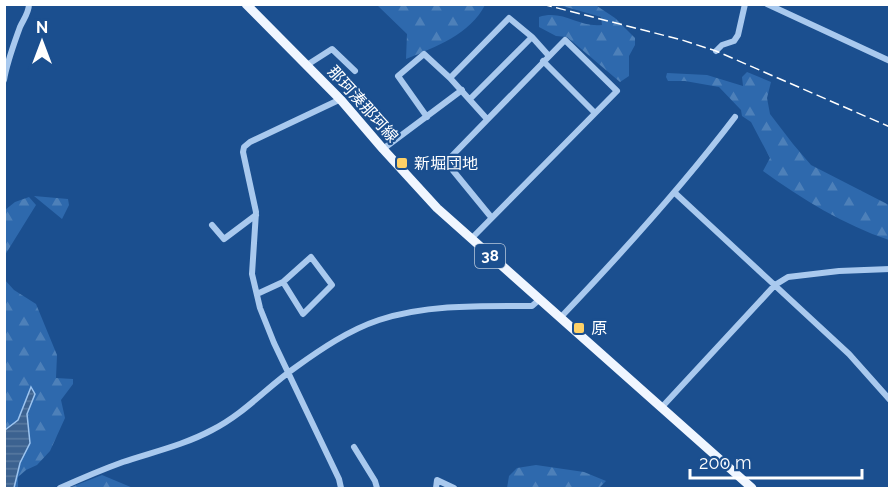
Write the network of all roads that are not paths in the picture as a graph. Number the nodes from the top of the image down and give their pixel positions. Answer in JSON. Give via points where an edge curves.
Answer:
{"nodes":[{"id":1,"x":29,"y":4,"type":"edge"},
{"id":2,"x":246,"y":4,"type":"edge"},
{"id":3,"x":745,"y":4,"type":"edge"},
{"id":4,"x":767,"y":4,"type":"edge"},
{"id":5,"x":532,"y":37,"type":"junction"},
{"id":6,"x":716,"y":51,"type":"dead end"},
{"id":7,"x":549,"y":56,"type":"junction"},
{"id":8,"x":543,"y":61,"type":"junction"},
{"id":9,"x":890,"y":61,"type":"edge"},
{"id":10,"x":307,"y":65,"type":"junction"},
{"id":11,"x":355,"y":71,"type":"dead end"},
{"id":12,"x":450,"y":78,"type":"junction"},
{"id":13,"x":4,"y":80,"type":"edge"},
{"id":14,"x":462,"y":90,"type":"junction"},
{"id":15,"x":341,"y":99,"type":"junction"},
{"id":16,"x":470,"y":99,"type":"junction"},
{"id":17,"x":595,"y":113,"type":"junction"},
{"id":18,"x":427,"y":117,"type":"junction"},
{"id":19,"x":735,"y":117,"type":"dead end"},
{"id":20,"x":487,"y":119,"type":"junction"},
{"id":21,"x":383,"y":149,"type":"junction"},
{"id":22,"x":675,"y":194,"type":"junction"},
{"id":23,"x":256,"y":215,"type":"junction"},
{"id":24,"x":491,"y":217,"type":"junction"},
{"id":25,"x":212,"y":225,"type":"dead end"},
{"id":26,"x":471,"y":239,"type":"junction"},
{"id":27,"x":890,"y":269,"type":"edge"},
{"id":28,"x":283,"y":282,"type":"junction"},
{"id":29,"x":775,"y":285,"type":"junction"},
{"id":30,"x":257,"y":294,"type":"junction"},
{"id":31,"x":540,"y":299,"type":"junction"},
{"id":32,"x":561,"y":317,"type":"junction"},
{"id":33,"x":288,"y":373,"type":"junction"},
{"id":34,"x":890,"y":400,"type":"edge"},
{"id":35,"x":662,"y":407,"type":"junction"},
{"id":36,"x":354,"y":447,"type":"dead end"},
{"id":37,"x":60,"y":489,"type":"edge"},
{"id":38,"x":341,"y":489,"type":"edge"},
{"id":39,"x":377,"y":489,"type":"edge"},
{"id":40,"x":436,"y":489,"type":"edge"},
{"id":41,"x":454,"y":489,"type":"edge"},
{"id":42,"x":752,"y":489,"type":"edge"}],
"edges":[{"from":1,"to":13,"type":"street"},
{"from":2,"to":10,"type":"main road","name":"那珂湊那珂線","number":"38"},
{"from":3,"to":6,"type":"street","via":[[738,35]]},
{"from":4,"to":9,"type":"street"},
{"from":5,"to":7,"type":"street"},
{"from":5,"to":12,"type":"street","via":[[509,18]]},
{"from":5,"to":16,"type":"street"},
{"from":7,"to":8,"type":"street"},
{"from":7,"to":17,"type":"street","via":[[565,40],[617,91]]},
{"from":8,"to":17,"type":"street"},
{"from":8,"to":20,"type":"street"},
{"from":10,"to":11,"type":"street","via":[[332,49]]},
{"from":10,"to":15,"type":"main road","name":"那珂湊那珂線","number":"38"},
{"from":12,"to":14,"type":"street"},
{"from":12,"to":18,"type":"street","via":[[424,54],[398,76]]},
{"from":14,"to":16,"type":"street"},
{"from":14,"to":18,"type":"street"},
{"from":15,"to":21,"type":"main road","name":"那珂湊那珂線","number":"38"},
{"from":15,"to":23,"type":"street","via":[[244,147]]},
{"from":16,"to":20,"type":"street"},
{"from":17,"to":24,"type":"street"},
{"from":18,"to":21,"type":"street"},
{"from":19,"to":22,"type":"street"},
{"from":20,"to":24,"type":"street","via":[[446,162]]},
{"from":21,"to":26,"type":"main road","name":"那珂湊那珂線","number":"38"},
{"from":22,"to":29,"type":"street"},
{"from":22,"to":32,"type":"street"},
{"from":23,"to":25,"type":"street","via":[[224,239]]},
{"from":23,"to":30,"type":"street","via":[[252,265]]},
{"from":24,"to":26,"type":"street"},
{"from":26,"to":31,"type":"main road","name":"那珂湊那珂線","number":"38"},
{"from":27,"to":29,"type":"street","via":[[788,277]]},
{"from":28,"to":28,"type":"street","via":[[311,257],[332,285],[303,314]]},
{"from":28,"to":30,"type":"street"},
{"from":29,"to":34,"type":"street","via":[[849,354]]},
{"from":29,"to":35,"type":"street"},
{"from":30,"to":33,"type":"street"},
{"from":31,"to":32,"type":"main road","name":"那珂湊那珂線","number":"38"},
{"from":31,"to":33,"type":"street","via":[[532,306],[444,309],[380,320],[355,330]]},
{"from":32,"to":35,"type":"main road","name":"那珂湊那珂線","number":"38"},
{"from":33,"to":37,"type":"street","via":[[243,412],[213,430]]},
{"from":33,"to":38,"type":"street"},
{"from":35,"to":42,"type":"main road","name":"那珂湊那珂線","number":"38"},
{"from":36,"to":39,"type":"street"},
{"from":40,"to":41,"type":"street","via":[[437,480]]}]}
